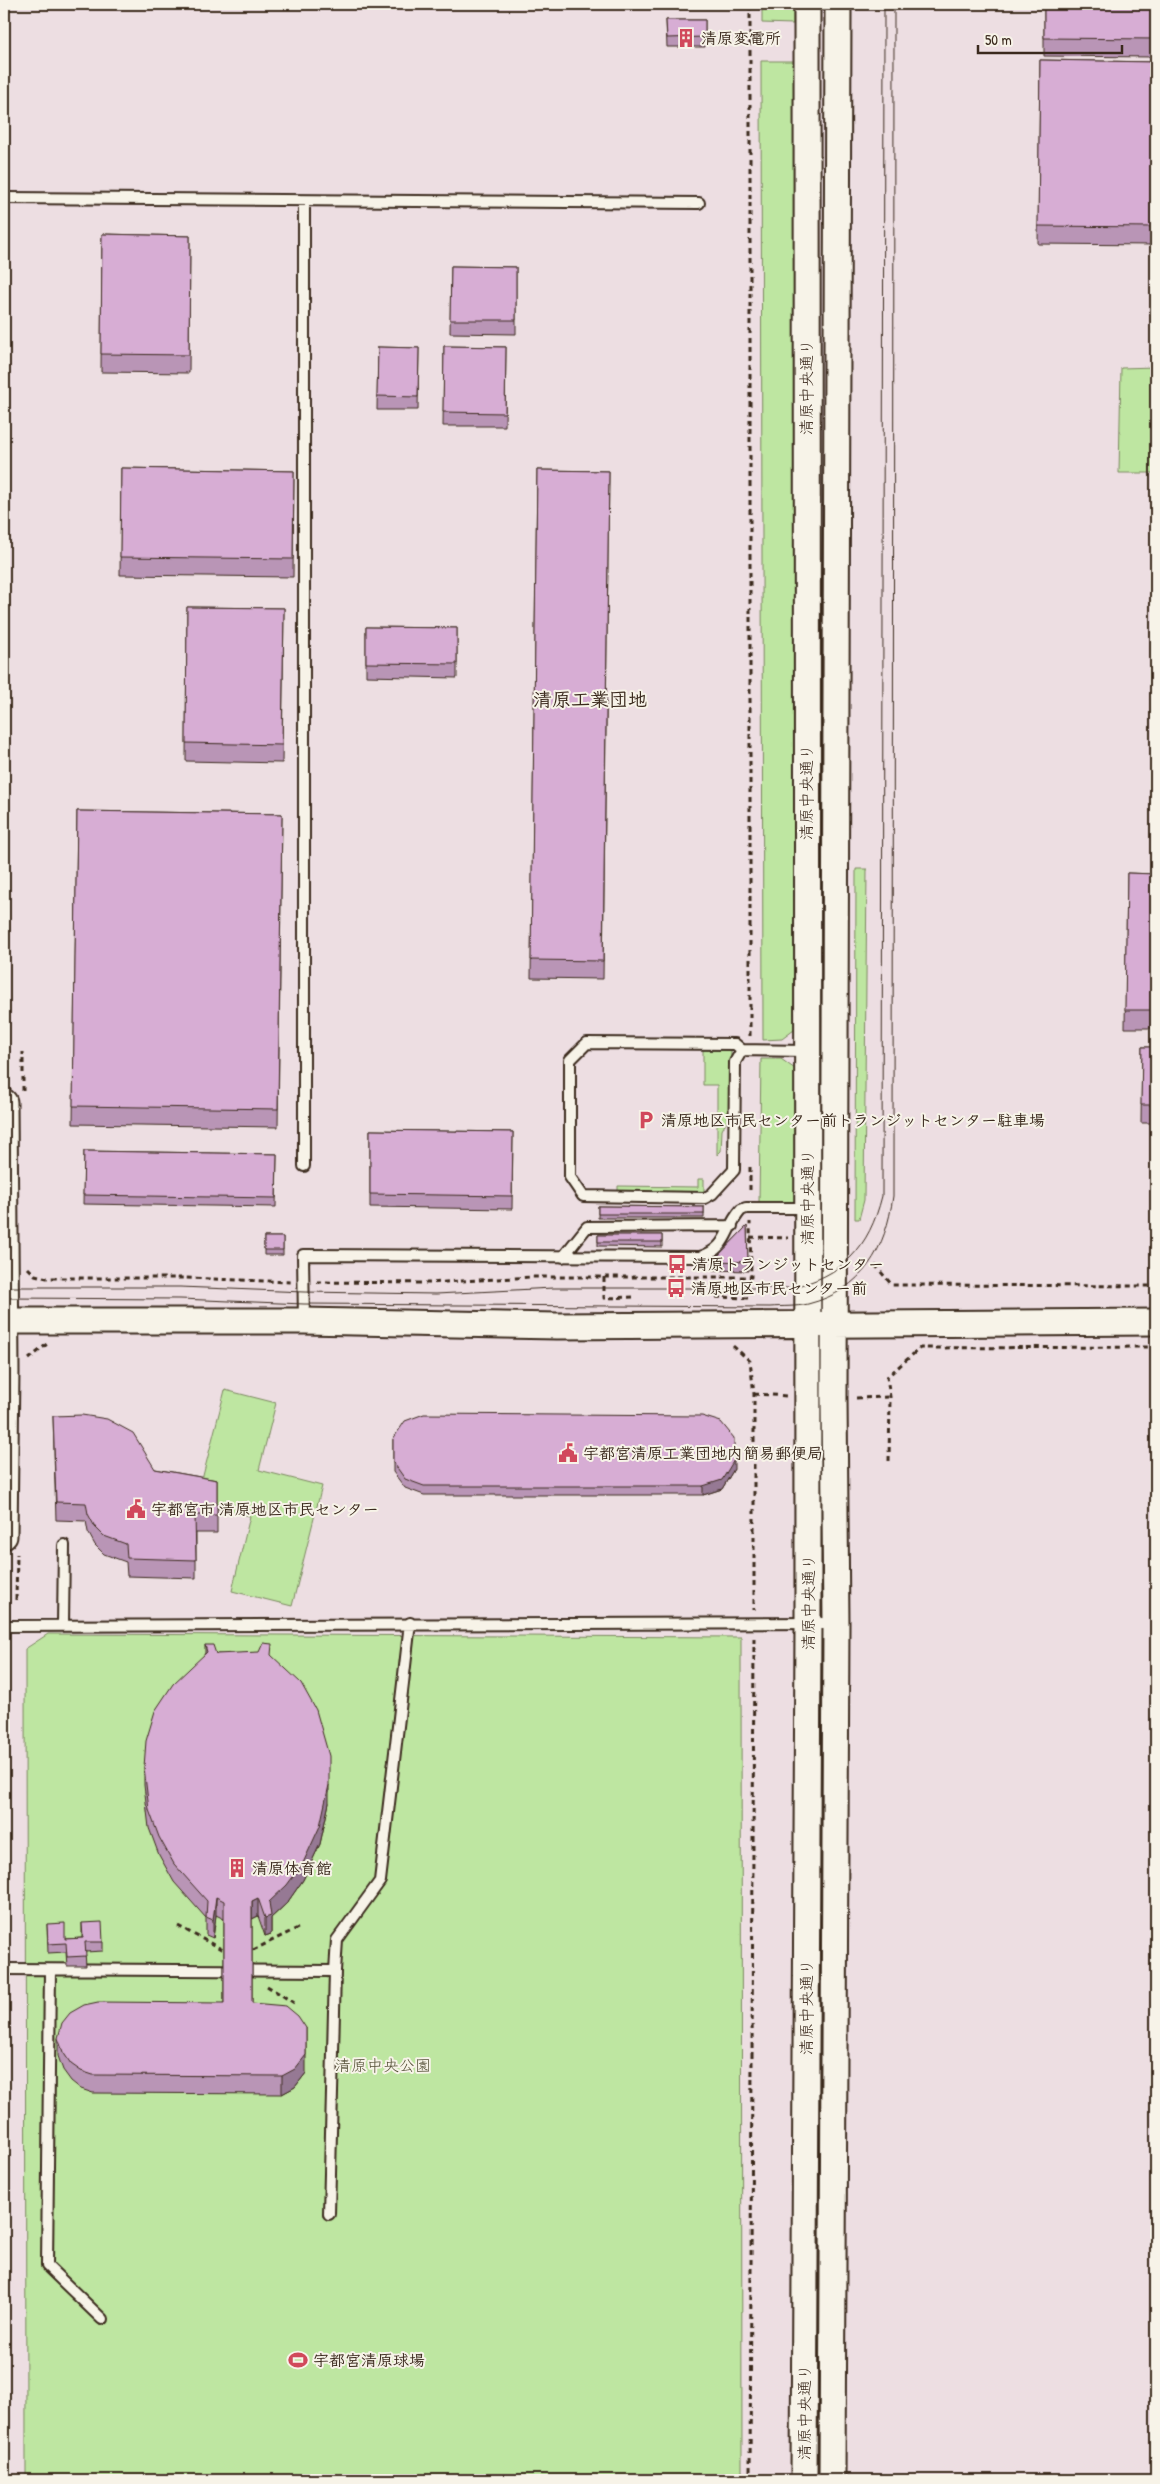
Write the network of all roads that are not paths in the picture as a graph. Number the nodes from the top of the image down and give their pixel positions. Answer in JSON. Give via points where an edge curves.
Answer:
{"nodes":[{"id":1,"x":806,"y":4,"type":"edge"},
{"id":2,"x":838,"y":4,"type":"edge"},
{"id":3,"x":4,"y":198,"type":"edge"},
{"id":4,"x":304,"y":201,"type":"junction"},
{"id":5,"x":699,"y":203,"type":"dead end"},
{"id":6,"x":746,"y":1050,"type":"junction"},
{"id":7,"x":806,"y":1051,"type":"junction"},
{"id":8,"x":4,"y":1102,"type":"edge"},
{"id":9,"x":304,"y":1166,"type":"dead end"},
{"id":10,"x":807,"y":1208,"type":"junction"},
{"id":11,"x":732,"y":1226,"type":"junction"},
{"id":12,"x":563,"y":1257,"type":"junction"},
{"id":13,"x":1156,"y":1305,"type":"edge"},
{"id":14,"x":5,"y":1321,"type":"edge"},
{"id":15,"x":304,"y":1322,"type":"junction"},
{"id":16,"x":1156,"y":1322,"type":"edge"},
{"id":17,"x":1024,"y":1323,"type":"junction"},
{"id":18,"x":807,"y":1324,"type":"junction"},
{"id":19,"x":835,"y":1324,"type":"junction"},
{"id":20,"x":10,"y":1543,"type":"edge"},
{"id":21,"x":64,"y":1546,"type":"dead end"},
{"id":22,"x":410,"y":1623,"type":"junction"},
{"id":23,"x":836,"y":1623,"type":"junction"},
{"id":24,"x":808,"y":1624,"type":"junction"},
{"id":25,"x":63,"y":1625,"type":"junction"},
{"id":26,"x":4,"y":1626,"type":"edge"},
{"id":27,"x":4,"y":1969,"type":"edge"},
{"id":28,"x":50,"y":1970,"type":"junction"},
{"id":29,"x":335,"y":1971,"type":"junction"},
{"id":30,"x":329,"y":2214,"type":"dead end"},
{"id":31,"x":102,"y":2320,"type":"dead end"},
{"id":32,"x":804,"y":2480,"type":"edge"},
{"id":33,"x":832,"y":2480,"type":"edge"}],
"edges":[{"from":1,"to":7,"type":"street","name":"清原中央通り"},
{"from":2,"to":19,"type":"street","name":"清原中央通り"},
{"from":3,"to":4,"type":"lane"},
{"from":4,"to":5,"type":"lane"},
{"from":4,"to":9,"type":"lane"},
{"from":6,"to":6,"type":"lane","via":[[735,1062],[734,1170],[712,1194],[705,1198],[583,1196],[570,1177],[570,1060],[587,1043],[735,1044]]},
{"from":6,"to":7,"type":"lane"},
{"from":7,"to":10,"type":"street","name":"清原中央通り"},
{"from":8,"to":14,"type":"street"},
{"from":10,"to":11,"type":"lane","via":[[741,1210]]},
{"from":10,"to":18,"type":"street","name":"清原中央通り"},
{"from":11,"to":12,"type":"lane","via":[[587,1227]]},
{"from":11,"to":12,"type":"lane","via":[[721,1246],[700,1257]]},
{"from":12,"to":15,"type":"lane","via":[[303,1255]]},
{"from":13,"to":17,"type":"street"},
{"from":14,"to":15,"type":"street"},
{"from":14,"to":20,"type":"street"},
{"from":15,"to":18,"type":"street","via":[[547,1326]]},
{"from":16,"to":17,"type":"street"},
{"from":17,"to":19,"type":"street"},
{"from":18,"to":19,"type":"street"},
{"from":18,"to":24,"type":"street","name":"清原中央通り"},
{"from":19,"to":23,"type":"street","name":"清原中央通り"},
{"from":21,"to":25,"type":"lane"},
{"from":22,"to":24,"type":"lane"},
{"from":22,"to":25,"type":"lane"},
{"from":22,"to":29,"type":"lane","via":[[380,1881],[337,1940]]},
{"from":23,"to":24,"type":"lane"},
{"from":23,"to":33,"type":"street","name":"清原中央通り"},
{"from":24,"to":32,"type":"street","name":"清原中央通り"},
{"from":25,"to":26,"type":"lane"},
{"from":27,"to":28,"type":"lane"},
{"from":28,"to":29,"type":"lane"},
{"from":28,"to":31,"type":"lane","via":[[47,2266]]},
{"from":29,"to":30,"type":"lane"}]}
